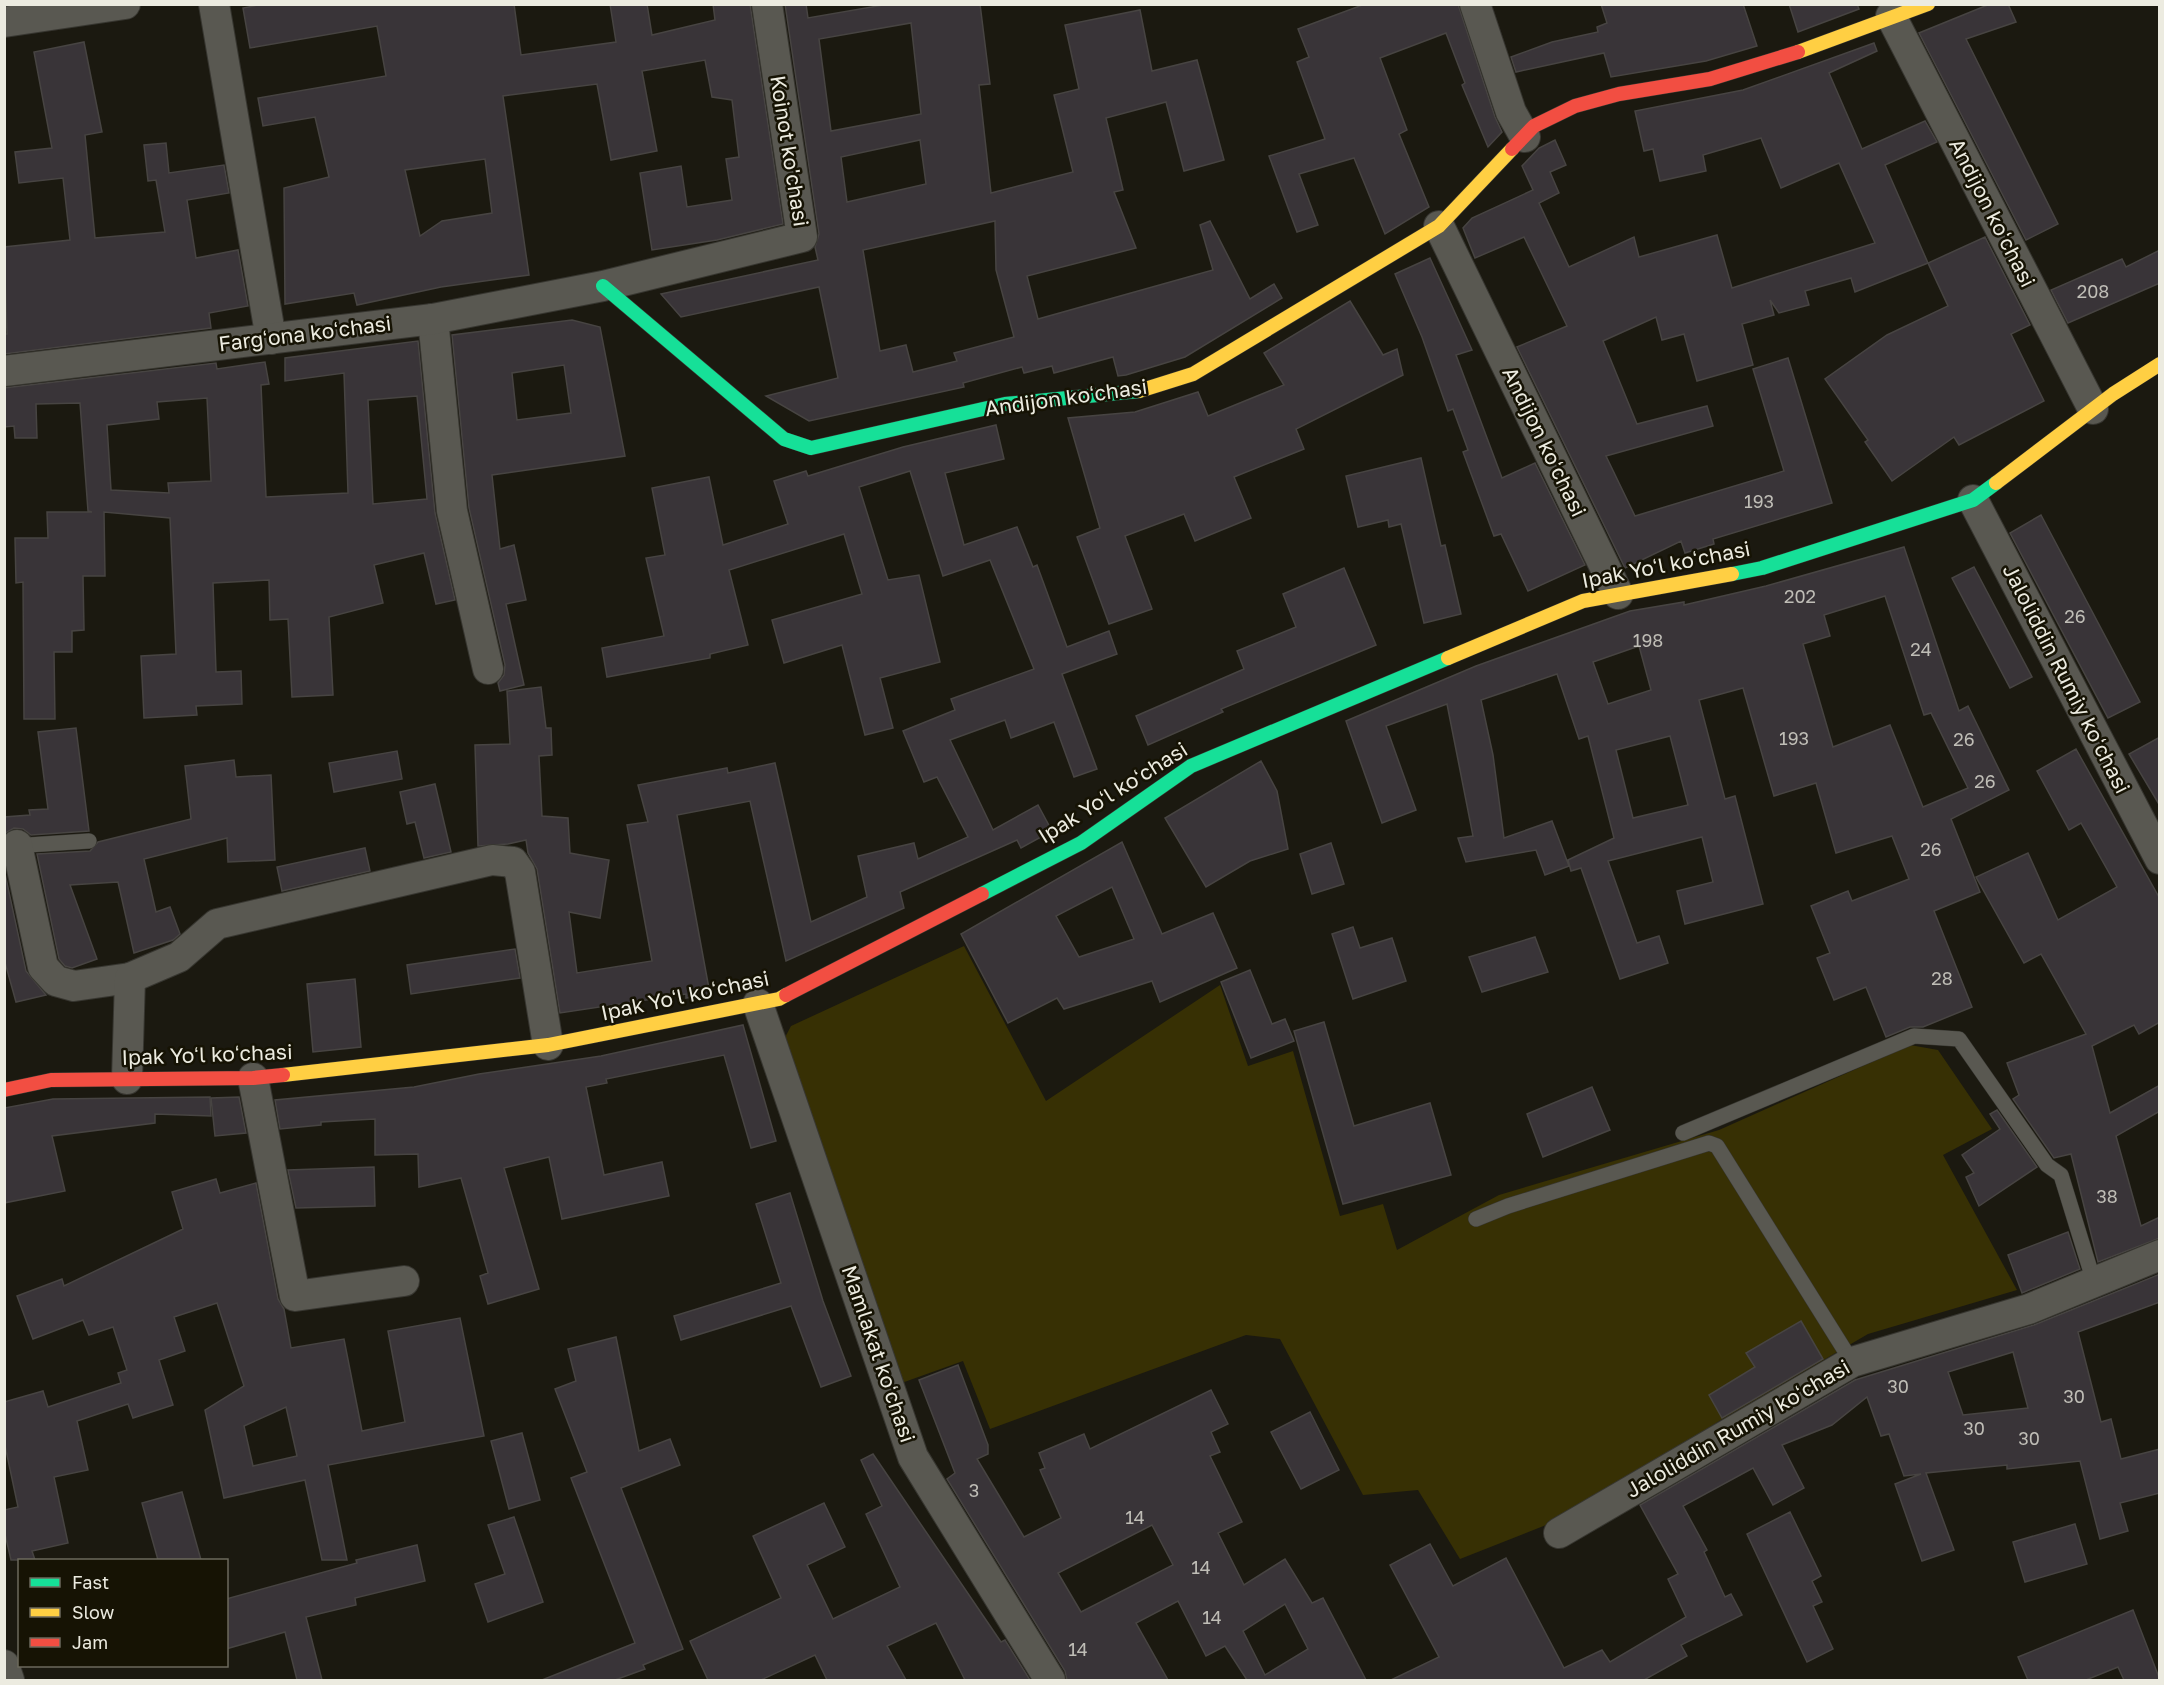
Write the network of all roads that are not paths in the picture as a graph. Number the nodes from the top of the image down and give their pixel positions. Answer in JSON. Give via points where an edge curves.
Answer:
{"nodes":[{"id":1,"x":125,"y":4,"type":"edge"},
{"id":2,"x":214,"y":4,"type":"edge"},
{"id":3,"x":766,"y":4,"type":"edge"},
{"id":4,"x":1475,"y":4,"type":"edge"},
{"id":5,"x":1928,"y":4,"type":"edge"},
{"id":6,"x":1891,"y":16,"type":"junction"},
{"id":7,"x":4,"y":22,"type":"edge"},
{"id":8,"x":1526,"y":137,"type":"junction"},
{"id":9,"x":1439,"y":226,"type":"junction"},
{"id":10,"x":603,"y":286,"type":"junction"},
{"id":11,"x":434,"y":319,"type":"junction"},
{"id":12,"x":271,"y":339,"type":"junction"},
{"id":13,"x":2160,"y":364,"type":"edge"},
{"id":14,"x":4,"y":371,"type":"edge"},
{"id":15,"x":2093,"y":409,"type":"junction"},
{"id":16,"x":1973,"y":500,"type":"junction"},
{"id":17,"x":1618,"y":594,"type":"junction"},
{"id":18,"x":488,"y":669,"type":"dead end"},
{"id":19,"x":89,"y":841,"type":"dead end"},
{"id":20,"x":11,"y":846,"type":"edge"},
{"id":21,"x":2160,"y":859,"type":"edge"},
{"id":22,"x":130,"y":978,"type":"junction"},
{"id":23,"x":758,"y":1004,"type":"junction"},
{"id":24,"x":548,"y":1045,"type":"junction"},
{"id":25,"x":253,"y":1078,"type":"junction"},
{"id":26,"x":127,"y":1079,"type":"junction"},
{"id":27,"x":4,"y":1090,"type":"edge"},
{"id":28,"x":1683,"y":1134,"type":"dead end"},
{"id":29,"x":1476,"y":1220,"type":"dead end"},
{"id":30,"x":2160,"y":1255,"type":"edge"},
{"id":31,"x":404,"y":1281,"type":"dead end"},
{"id":32,"x":2094,"y":1282,"type":"junction"},
{"id":33,"x":1852,"y":1362,"type":"junction"},
{"id":34,"x":1559,"y":1533,"type":"dead end"},
{"id":35,"x":4,"y":1665,"type":"edge"},
{"id":36,"x":9,"y":1680,"type":"edge"},
{"id":37,"x":1050,"y":1680,"type":"edge"}],
"edges":[{"from":1,"to":7,"type":"street"},
{"from":2,"to":12,"type":"street"},
{"from":3,"to":10,"type":"street","name":"Koinot ko'chasi","via":[[802,237]]},
{"from":4,"to":8,"type":"street","via":[[1511,112]]},
{"from":5,"to":6,"type":"street","name":"Andijon koʻchasi"},
{"from":6,"to":8,"type":"street","name":"Andijon koʻchasi","via":[[1801,52],[1711,78],[1596,99],[1550,115]]},
{"from":6,"to":15,"type":"street","name":"Andijon koʻchasi"},
{"from":8,"to":9,"type":"street","name":"Andijon koʻchasi"},
{"from":9,"to":10,"type":"street","name":"Andijon koʻchasi","via":[[1193,374],[1130,394],[1005,404],[812,448],[784,439]]},
{"from":9,"to":17,"type":"street","name":"Andijon koʻchasi"},
{"from":10,"to":11,"type":"street","name":"Fargʻona koʻchasi"},
{"from":11,"to":12,"type":"street","name":"Fargʻona koʻchasi"},
{"from":11,"to":18,"type":"street","via":[[452,511]]},
{"from":12,"to":14,"type":"street","name":"Fargʻona koʻchasi"},
{"from":13,"to":15,"type":"street","name":"Ipak Yoʻl koʻchasi"},
{"from":15,"to":16,"type":"street","name":"Ipak Yoʻl koʻchasi"},
{"from":16,"to":17,"type":"street","name":"Ipak Yoʻl koʻchasi","via":[[1762,568]]},
{"from":16,"to":21,"type":"street","name":"Jaloliddin Rumiy koʻchasi"},
{"from":17,"to":23,"type":"street","name":"Ipak Yoʻl koʻchasi","via":[[1583,600],[1191,766],[1081,843],[779,999]]},
{"from":19,"to":20,"type":"lane"},
{"from":20,"to":22,"type":"street","via":[[43,967],[56,981],[74,986]]},
{"from":22,"to":24,"type":"street","via":[[179,957],[217,924],[492,860],[513,862],[520,872]]},
{"from":22,"to":26,"type":"street"},
{"from":23,"to":24,"type":"street","name":"Ipak Yoʻl koʻchasi"},
{"from":23,"to":37,"type":"street","name":"Mamlakat koʻchasi","via":[[913,1457]]},
{"from":24,"to":25,"type":"street","name":"Ipak Yoʻl koʻchasi"},
{"from":25,"to":26,"type":"street","name":"Ipak Yoʻl koʻchasi"},
{"from":25,"to":31,"type":"street","via":[[295,1296]]},
{"from":26,"to":27,"type":"street","name":"Ipak Yoʻl koʻchasi","via":[[51,1080]]},
{"from":28,"to":32,"type":"lane","via":[[1914,1036],[1959,1039],[2047,1165],[2061,1175]]},
{"from":29,"to":33,"type":"lane","via":[[1508,1206],[1708,1143],[1717,1146]]},
{"from":30,"to":32,"type":"street","name":"Jaloliddin Rumiy koʻchasi"},
{"from":32,"to":33,"type":"street","name":"Jaloliddin Rumiy koʻchasi","via":[[2029,1309]]},
{"from":33,"to":34,"type":"street","name":"Jaloliddin Rumiy koʻchasi"},
{"from":35,"to":36,"type":"street"}]}
